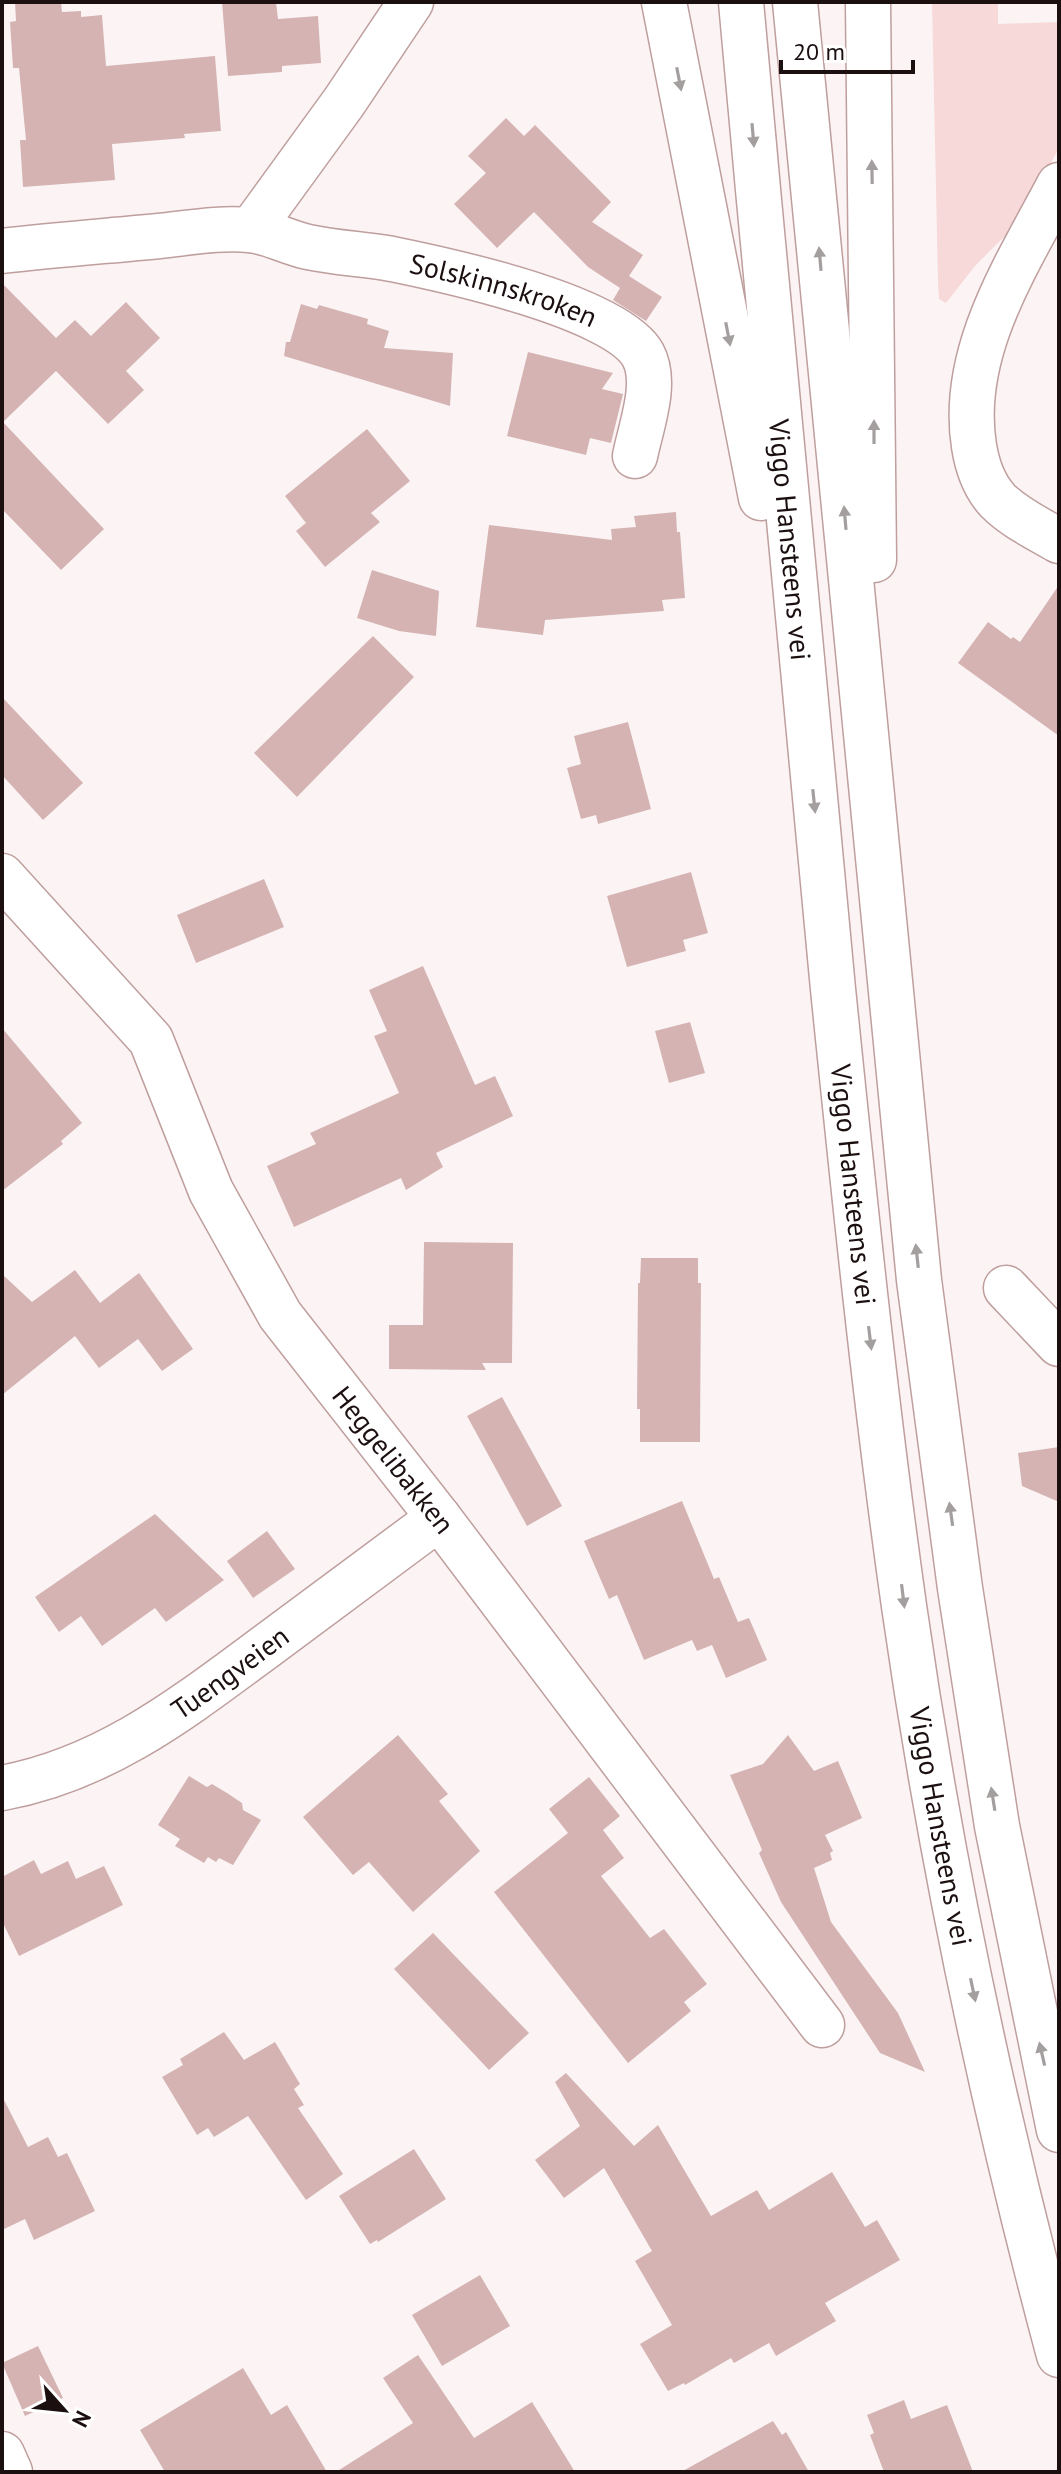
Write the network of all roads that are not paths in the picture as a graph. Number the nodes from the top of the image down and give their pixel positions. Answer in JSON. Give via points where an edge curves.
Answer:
{"nodes":[{"id":1,"x":411,"y":2,"type":"edge"},
{"id":2,"x":664,"y":2,"type":"edge"},
{"id":3,"x":741,"y":2,"type":"edge"},
{"id":4,"x":795,"y":2,"type":"edge"},
{"id":5,"x":868,"y":2,"type":"edge"},
{"id":6,"x":1059,"y":185,"type":"edge"},
{"id":7,"x":251,"y":230,"type":"junction"},
{"id":8,"x":2,"y":251,"type":"edge"},
{"id":9,"x":635,"y":456,"type":"dead end"},
{"id":10,"x":1059,"y":541,"type":"edge"},
{"id":11,"x":806,"y":724,"type":"junction"},
{"id":12,"x":877,"y":846,"type":"junction"},
{"id":13,"x":2,"y":876,"type":"edge"},
{"id":14,"x":1006,"y":1288,"type":"dead end"},
{"id":15,"x":1059,"y":1344,"type":"edge"},
{"id":16,"x":439,"y":1518,"type":"junction"},
{"id":17,"x":2,"y":1788,"type":"edge"},
{"id":18,"x":822,"y":2025,"type":"dead end"},
{"id":19,"x":1059,"y":2130,"type":"edge"},
{"id":20,"x":1059,"y":2355,"type":"edge"},
{"id":21,"x":2,"y":2454,"type":"edge"},
{"id":22,"x":10,"y":2472,"type":"edge"}],
"edges":[{"from":1,"to":7,"type":"main road"},
{"from":2,"to":11,"type":"main road","one_way":true},
{"from":3,"to":11,"type":"main road","name":"Viggo Hansteens vei","one_way":true},
{"from":12,"to":4,"type":"main road","name":"Viggo Hansteens vei","one_way":true},
{"from":12,"to":5,"type":"main road","one_way":true},
{"from":6,"to":10,"type":"main road","via":[[979,352],[970,423],[985,483],[1014,514]]},
{"from":7,"to":8,"type":"main road","name":"Solskinnskroken"},
{"from":7,"to":9,"type":"main road","name":"Solskinnskroken","via":[[309,247],[483,280],[609,325],[632,340],[648,367]]},
{"from":11,"to":20,"type":"main road","name":"Viggo Hansteens vei","one_way":true,"via":[[863,1279],[905,1608],[943,1846],[992,2081]]},
{"from":19,"to":12,"type":"main road","name":"Viggo Hansteens vei","one_way":true,"via":[[997,1826],[960,1588],[919,1280]]},
{"from":13,"to":16,"type":"main road","name":"Heggelibakken","via":[[151,1040],[211,1191],[280,1315]]},
{"from":14,"to":15,"type":"main road"},
{"from":16,"to":17,"type":"main road","name":"Tuengveien","via":[[183,1708],[79,1767]]},
{"from":16,"to":18,"type":"main road","name":"Heggelibakken"},
{"from":21,"to":22,"type":"main road"}]}
